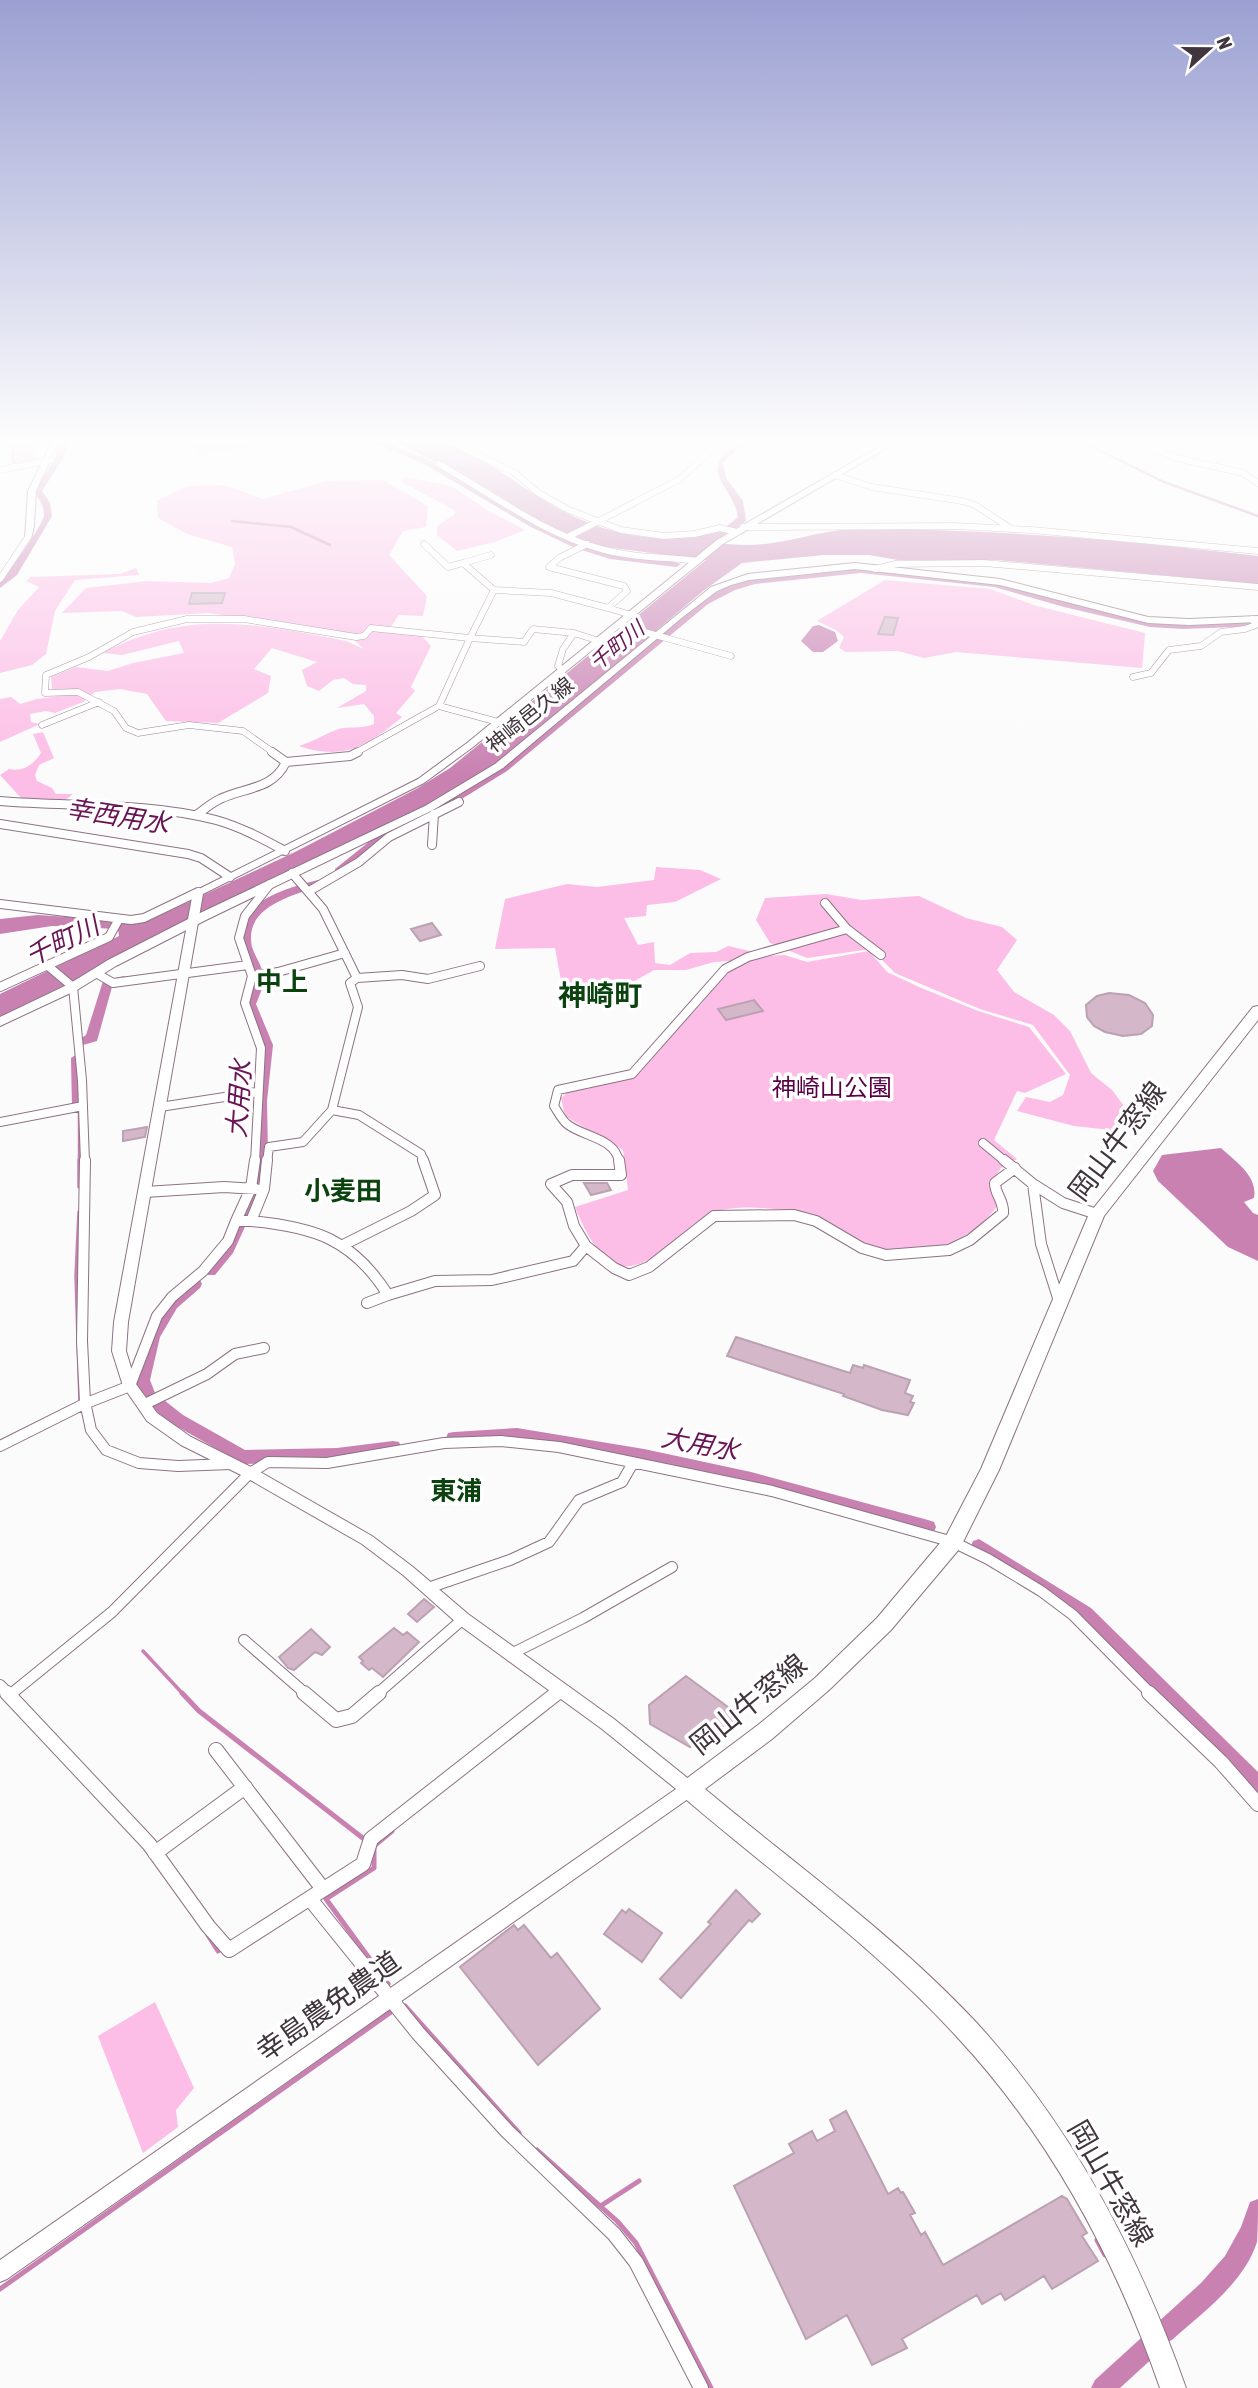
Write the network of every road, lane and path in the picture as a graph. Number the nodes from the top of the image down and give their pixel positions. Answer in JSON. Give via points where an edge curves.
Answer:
{"nodes":[{"id":1,"x":20,"y":550,"type":"edge"},
{"id":2,"x":431,"y":550,"type":"edge"},
{"id":3,"x":574,"y":550,"type":"edge"},
{"id":4,"x":608,"y":550,"type":"edge"},
{"id":5,"x":710,"y":550,"type":"edge"},
{"id":6,"x":491,"y":555,"type":"dead end"},
{"id":7,"x":699,"y":560,"type":"junction"},
{"id":8,"x":463,"y":563,"type":"junction"},
{"id":9,"x":874,"y":569,"type":"junction"},
{"id":10,"x":0,"y":579,"type":"edge"},
{"id":11,"x":1258,"y":587,"type":"edge"},
{"id":12,"x":494,"y":590,"type":"junction"},
{"id":13,"x":608,"y":608,"type":"junction"},
{"id":14,"x":631,"y":615,"type":"junction"},
{"id":15,"x":1255,"y":621,"type":"edge"},
{"id":16,"x":621,"y":625,"type":"junction"},
{"id":17,"x":574,"y":633,"type":"junction"},
{"id":18,"x":658,"y":637,"type":"junction"},
{"id":19,"x":472,"y":638,"type":"junction"},
{"id":20,"x":599,"y":641,"type":"junction"},
{"id":21,"x":730,"y":656,"type":"dead end"},
{"id":22,"x":563,"y":670,"type":"junction"},
{"id":23,"x":1133,"y":677,"type":"dead end"},
{"id":24,"x":99,"y":702,"type":"junction"},
{"id":25,"x":439,"y":706,"type":"junction"},
{"id":26,"x":498,"y":722,"type":"junction"},
{"id":27,"x":42,"y":725,"type":"dead end"},
{"id":28,"x":286,"y":762,"type":"junction"},
{"id":29,"x":0,"y":801,"type":"edge"},
{"id":30,"x":459,"y":802,"type":"dead end"},
{"id":31,"x":432,"y":812,"type":"junction"},
{"id":32,"x":196,"y":815,"type":"junction"},
{"id":33,"x":0,"y":824,"type":"edge"},
{"id":34,"x":432,"y":845,"type":"dead end"},
{"id":35,"x":285,"y":850,"type":"junction"},
{"id":36,"x":292,"y":873,"type":"junction"},
{"id":37,"x":230,"y":877,"type":"junction"},
{"id":38,"x":270,"y":884,"type":"junction"},
{"id":39,"x":311,"y":890,"type":"junction"},
{"id":40,"x":198,"y":896,"type":"junction"},
{"id":41,"x":825,"y":902,"type":"dead end"},
{"id":42,"x":0,"y":904,"type":"edge"},
{"id":43,"x":15,"y":907,"type":"junction"},
{"id":44,"x":0,"y":912,"type":"edge"},
{"id":45,"x":195,"y":919,"type":"junction"},
{"id":46,"x":116,"y":923,"type":"junction"},
{"id":47,"x":847,"y":929,"type":"junction"},
{"id":48,"x":345,"y":953,"type":"junction"},
{"id":49,"x":881,"y":955,"type":"dead end"},
{"id":50,"x":248,"y":965,"type":"junction"},
{"id":51,"x":480,"y":966,"type":"dead end"},
{"id":52,"x":49,"y":967,"type":"junction"},
{"id":53,"x":96,"y":973,"type":"junction"},
{"id":54,"x":184,"y":973,"type":"junction"},
{"id":55,"x":256,"y":975,"type":"junction"},
{"id":56,"x":357,"y":978,"type":"junction"},
{"id":57,"x":71,"y":986,"type":"junction"},
{"id":58,"x":0,"y":987,"type":"edge"},
{"id":59,"x":1258,"y":1010,"type":"edge"},
{"id":60,"x":0,"y":1022,"type":"edge"},
{"id":61,"x":257,"y":1092,"type":"junction"},
{"id":62,"x":80,"y":1107,"type":"junction"},
{"id":63,"x":160,"y":1107,"type":"junction"},
{"id":64,"x":332,"y":1110,"type":"junction"},
{"id":65,"x":0,"y":1122,"type":"edge"},
{"id":66,"x":983,"y":1143,"type":"dead end"},
{"id":67,"x":262,"y":1147,"type":"junction"},
{"id":68,"x":1015,"y":1168,"type":"junction"},
{"id":69,"x":1033,"y":1184,"type":"junction"},
{"id":70,"x":257,"y":1189,"type":"junction"},
{"id":71,"x":145,"y":1192,"type":"junction"},
{"id":72,"x":1097,"y":1214,"type":"junction"},
{"id":73,"x":243,"y":1221,"type":"junction"},
{"id":74,"x":345,"y":1244,"type":"junction"},
{"id":75,"x":586,"y":1247,"type":"junction"},
{"id":76,"x":388,"y":1294,"type":"junction"},
{"id":77,"x":1059,"y":1301,"type":"junction"},
{"id":78,"x":367,"y":1303,"type":"dead end"},
{"id":79,"x":264,"y":1348,"type":"dead end"},
{"id":80,"x":130,"y":1386,"type":"junction"},
{"id":81,"x":151,"y":1401,"type":"junction"},
{"id":82,"x":84,"y":1404,"type":"junction"},
{"id":83,"x":0,"y":1446,"type":"edge"},
{"id":84,"x":633,"y":1462,"type":"junction"},
{"id":85,"x":231,"y":1464,"type":"junction"},
{"id":86,"x":250,"y":1473,"type":"junction"},
{"id":87,"x":953,"y":1542,"type":"junction"},
{"id":88,"x":672,"y":1567,"type":"dead end"},
{"id":89,"x":428,"y":1588,"type":"junction"},
{"id":90,"x":463,"y":1619,"type":"junction"},
{"id":91,"x":244,"y":1640,"type":"dead end"},
{"id":92,"x":511,"y":1654,"type":"junction"},
{"id":93,"x":560,"y":1689,"type":"junction"},
{"id":94,"x":5,"y":1690,"type":"edge"},
{"id":95,"x":216,"y":1750,"type":"dead end"},
{"id":96,"x":245,"y":1787,"type":"junction"},
{"id":97,"x":689,"y":1789,"type":"junction"},
{"id":98,"x":1258,"y":1804,"type":"edge"},
{"id":99,"x":155,"y":1853,"type":"junction"},
{"id":100,"x":323,"y":1889,"type":"junction"},
{"id":101,"x":310,"y":1899,"type":"junction"},
{"id":102,"x":389,"y":1997,"type":"junction"},
{"id":103,"x":0,"y":2272,"type":"edge"},
{"id":104,"x":701,"y":2388,"type":"edge"},
{"id":105,"x":1173,"y":2388,"type":"edge"}],
"edges":[{"from":1,"to":10,"type":"street"},
{"from":2,"to":8,"type":"street","via":[[448,567]]},
{"from":3,"to":13,"type":"street","via":[[549,567],[624,586],[627,591]]},
{"from":4,"to":7,"type":"street"},
{"from":5,"to":7,"type":"street"},
{"from":6,"to":8,"type":"street"},
{"from":7,"to":14,"type":"street"},
{"from":8,"to":12,"type":"street"},
{"from":9,"to":11,"type":"street","via":[[895,564],[984,564]]},
{"from":9,"to":15,"type":"main road","name":"神崎邑久線","via":[[1000,582],[1148,620]]},
{"from":9,"to":18,"type":"main road","name":"神崎邑久線","via":[[840,567],[727,583],[681,614]]},
{"from":12,"to":13,"type":"street","via":[[551,593]]},
{"from":12,"to":19,"type":"street"},
{"from":13,"to":14,"type":"street"},
{"from":14,"to":16,"type":"street"},
{"from":15,"to":23,"type":"street","via":[[1250,629],[1222,631],[1201,646],[1169,650],[1157,670]]},
{"from":16,"to":18,"type":"street"},
{"from":16,"to":20,"type":"street"},
{"from":17,"to":19,"type":"street","via":[[533,629],[524,642]]},
{"from":17,"to":20,"type":"street"},
{"from":17,"to":22,"type":"street","via":[[563,649],[558,666]]},
{"from":18,"to":21,"type":"street"},
{"from":18,"to":31,"type":"main road","name":"神崎邑久線","via":[[499,766]]},
{"from":19,"to":24,"type":"street","via":[[371,628],[356,638],[213,618],[157,625],[46,675],[45,693],[78,692]]},
{"from":19,"to":25,"type":"street"},
{"from":20,"to":22,"type":"street"},
{"from":22,"to":26,"type":"street"},
{"from":24,"to":27,"type":"street"},
{"from":24,"to":28,"type":"street","via":[[131,731],[234,728]]},
{"from":25,"to":26,"type":"street"},
{"from":25,"to":28,"type":"street","via":[[350,756]]},
{"from":26,"to":35,"type":"street","via":[[421,781]]},
{"from":28,"to":32,"type":"street","via":[[282,773],[263,786],[221,799]]},
{"from":29,"to":32,"type":"street","via":[[121,806]]},
{"from":30,"to":31,"type":"street"},
{"from":31,"to":34,"type":"street"},
{"from":31,"to":36,"type":"main road","name":"神崎邑久線"},
{"from":31,"to":39,"type":"street"},
{"from":32,"to":35,"type":"street","via":[[260,834]]},
{"from":33,"to":37,"type":"street","via":[[188,854]]},
{"from":35,"to":37,"type":"street"},
{"from":36,"to":38,"type":"main road","name":"神崎邑久線"},
{"from":36,"to":39,"type":"street"},
{"from":37,"to":40,"type":"street"},
{"from":38,"to":45,"type":"main road","name":"神崎邑久線"},
{"from":38,"to":50,"type":"street","via":[[243,922],[240,943]]},
{"from":39,"to":48,"type":"street","via":[[326,909]]},
{"from":40,"to":45,"type":"street"},
{"from":40,"to":46,"type":"street","via":[[144,918]]},
{"from":41,"to":47,"type":"street"},
{"from":42,"to":43,"type":"street"},
{"from":43,"to":44,"type":"street"},
{"from":43,"to":46,"type":"street"},
{"from":45,"to":53,"type":"main road","name":"神崎邑久線"},
{"from":45,"to":54,"type":"street"},
{"from":46,"to":52,"type":"street","via":[[109,937]]},
{"from":47,"to":49,"type":"street"},
{"from":47,"to":75,"type":"street","via":[[748,957],[725,969],[632,1074],[558,1090],[554,1106],[566,1124],[618,1154],[621,1175],[572,1175],[551,1184],[567,1202]]},
{"from":48,"to":55,"type":"street"},
{"from":48,"to":56,"type":"street"},
{"from":50,"to":54,"type":"street"},
{"from":50,"to":55,"type":"street"},
{"from":51,"to":56,"type":"street","via":[[428,979],[402,975]]},
{"from":52,"to":57,"type":"street"},
{"from":52,"to":58,"type":"street"},
{"from":53,"to":54,"type":"street","via":[[111,982]]},
{"from":53,"to":57,"type":"main road","name":"神崎邑久線"},
{"from":54,"to":63,"type":"street"},
{"from":55,"to":61,"type":"street","via":[[245,1003],[261,1048]]},
{"from":56,"to":64,"type":"street","via":[[350,983],[358,1007]]},
{"from":57,"to":60,"type":"main road","name":"神崎邑久線"},
{"from":57,"to":62,"type":"street","via":[[81,1044]]},
{"from":59,"to":72,"type":"main road","name":"岡山牛窓線"},
{"from":61,"to":63,"type":"street"},
{"from":61,"to":67,"type":"street"},
{"from":62,"to":65,"type":"street"},
{"from":62,"to":82,"type":"street"},
{"from":63,"to":71,"type":"street"},
{"from":64,"to":67,"type":"street","via":[[303,1142]]},
{"from":64,"to":74,"type":"street","via":[[359,1115],[421,1154],[435,1195]]},
{"from":66,"to":68,"type":"street"},
{"from":67,"to":70,"type":"street"},
{"from":68,"to":69,"type":"street"},
{"from":68,"to":75,"type":"street","via":[[995,1183],[1004,1202],[1003,1213],[970,1240],[949,1250],[886,1255],[862,1248],[816,1221],[766,1214],[714,1216],[649,1267],[629,1275]]},
{"from":69,"to":72,"type":"street","via":[[1048,1196]]},
{"from":69,"to":77,"type":"street","via":[[1046,1269]]},
{"from":70,"to":71,"type":"street"},
{"from":70,"to":73,"type":"street"},
{"from":71,"to":80,"type":"street","via":[[121,1322],[119,1351]]},
{"from":72,"to":77,"type":"main road","name":"岡山牛窓線"},
{"from":73,"to":74,"type":"street","via":[[292,1224]]},
{"from":73,"to":80,"type":"street","via":[[203,1271],[157,1316]]},
{"from":74,"to":76,"type":"street","via":[[378,1276]]},
{"from":75,"to":76,"type":"street","via":[[573,1261],[492,1280],[435,1281]]},
{"from":76,"to":78,"type":"street"},
{"from":77,"to":87,"type":"main road","name":"岡山牛窓線","via":[[990,1471]]},
{"from":79,"to":81,"type":"street","via":[[235,1354],[207,1374]]},
{"from":80,"to":81,"type":"street"},
{"from":80,"to":82,"type":"street"},
{"from":81,"to":85,"type":"street","via":[[152,1417]]},
{"from":82,"to":83,"type":"street"},
{"from":82,"to":85,"type":"street","via":[[96,1438],[123,1460],[171,1467]]},
{"from":84,"to":86,"type":"street","via":[[501,1441],[444,1443],[327,1463],[268,1462]]},
{"from":84,"to":87,"type":"street","via":[[772,1491]]},
{"from":84,"to":89,"type":"street","via":[[622,1482],[579,1500],[549,1542]]},
{"from":85,"to":86,"type":"street"},
{"from":86,"to":89,"type":"street","via":[[367,1540]]},
{"from":86,"to":94,"type":"street","via":[[112,1612]]},
{"from":87,"to":97,"type":"main road","name":"岡山牛窓線","via":[[884,1624],[822,1684]]},
{"from":87,"to":98,"type":"street","via":[[979,1553],[1070,1613],[1220,1759]]},
{"from":88,"to":92,"type":"street"},
{"from":89,"to":90,"type":"street"},
{"from":90,"to":91,"type":"street","via":[[352,1716],[336,1720]]},
{"from":90,"to":92,"type":"street"},
{"from":92,"to":93,"type":"street"},
{"from":93,"to":97,"type":"street"},
{"from":93,"to":100,"type":"street","via":[[371,1839],[363,1864]]},
{"from":94,"to":99,"type":"street"},
{"from":95,"to":96,"type":"street"},
{"from":96,"to":99,"type":"street"},
{"from":96,"to":100,"type":"street"},
{"from":97,"to":102,"type":"street","name":"幸島農免農道"},
{"from":97,"to":105,"type":"main road","name":"岡山牛窓線","via":[[881,1949],[965,2028],[1010,2080],[1058,2146],[1114,2245]]},
{"from":99,"to":101,"type":"street","via":[[229,1950]]},
{"from":100,"to":101,"type":"street"},
{"from":101,"to":102,"type":"street"},
{"from":102,"to":103,"type":"street","name":"幸島農免農道"},
{"from":102,"to":104,"type":"street","via":[[507,2131],[614,2234],[636,2262]]}]}
